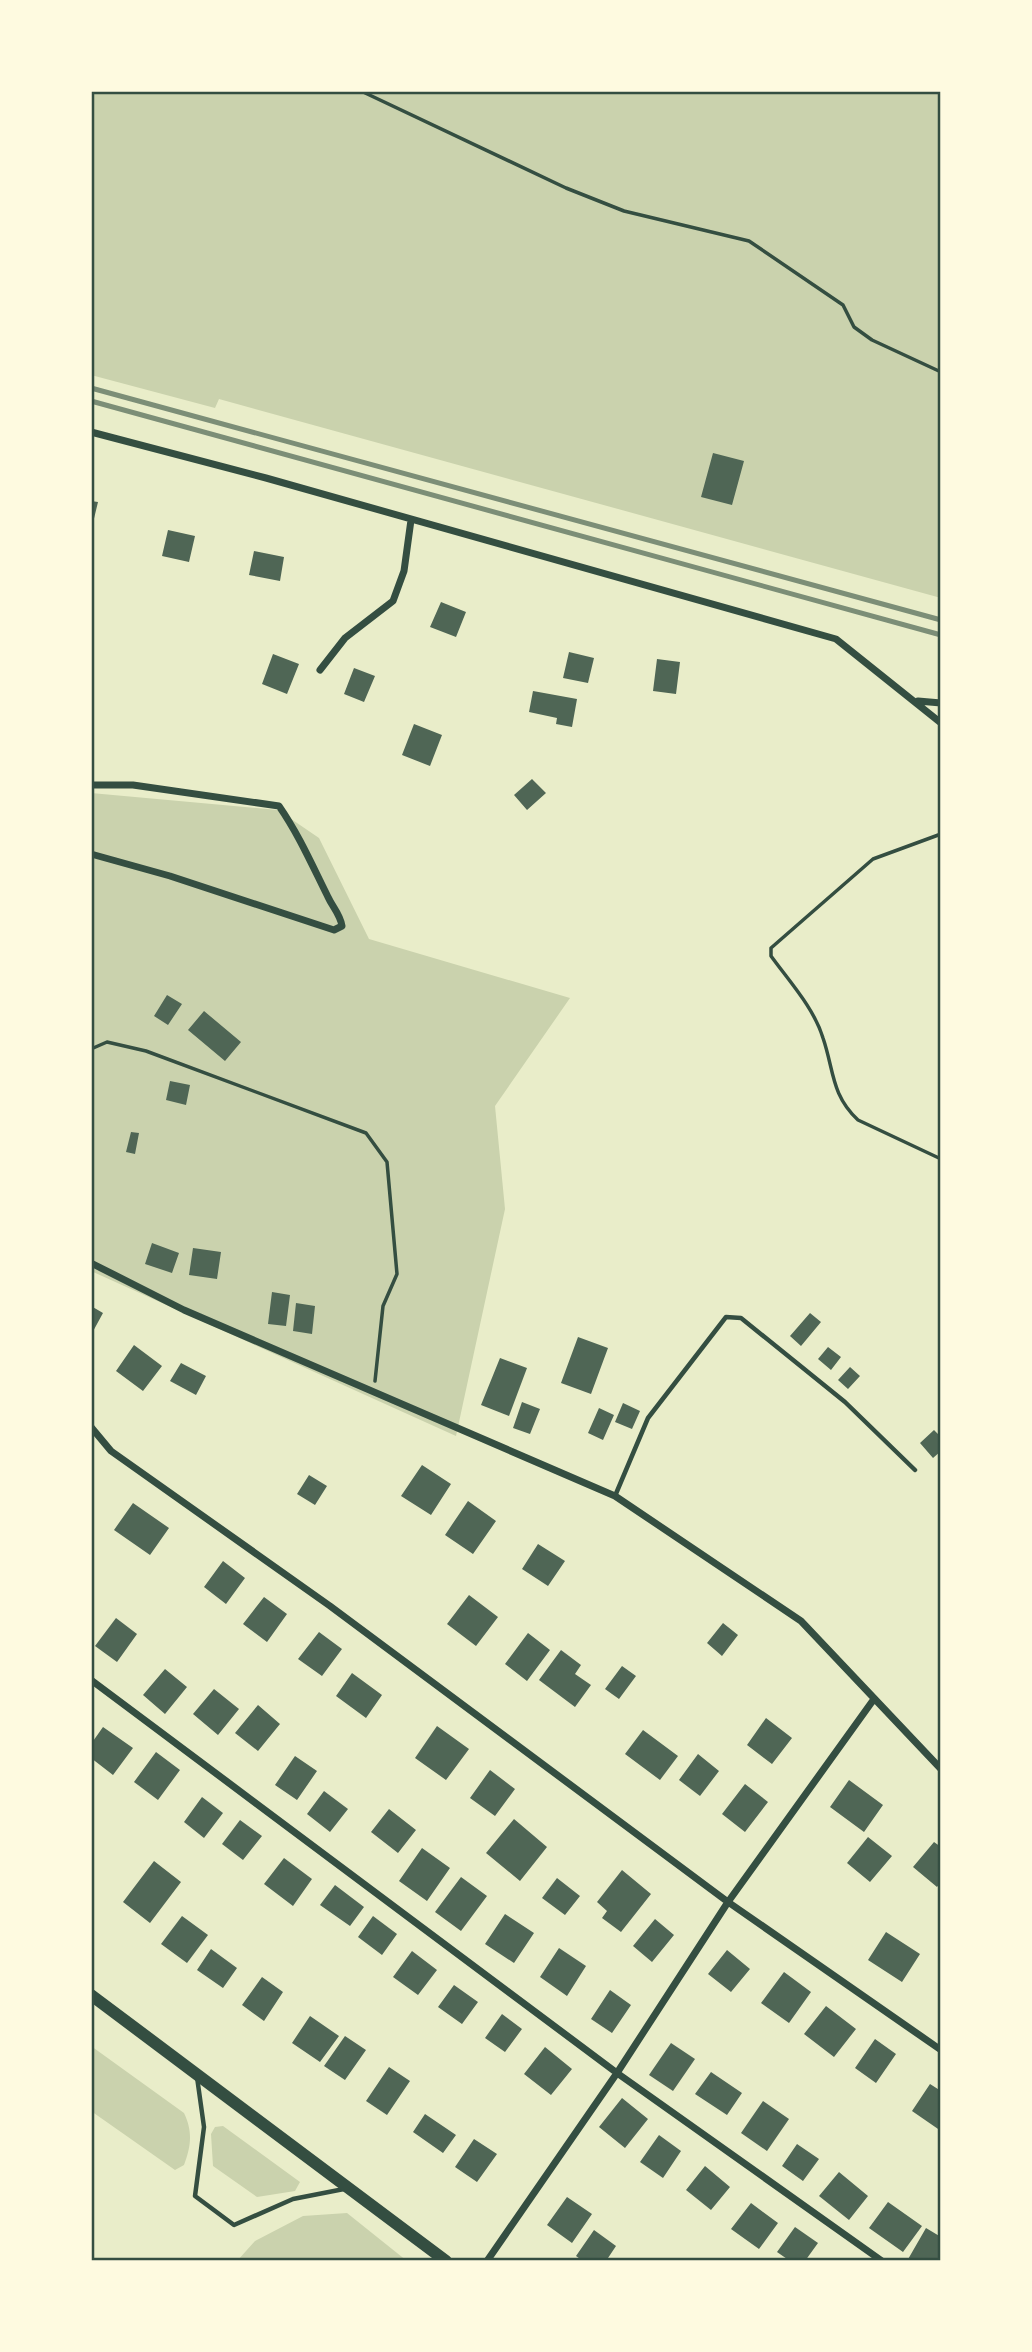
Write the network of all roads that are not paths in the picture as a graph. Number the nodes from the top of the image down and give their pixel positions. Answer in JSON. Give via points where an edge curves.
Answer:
{"nodes":[{"id":1,"x":91,"y":432,"type":"edge"},
{"id":2,"x":411,"y":520,"type":"junction"},
{"id":3,"x":320,"y":670,"type":"dead end"},
{"id":4,"x":918,"y":702,"type":"junction"},
{"id":5,"x":941,"y":703,"type":"edge"},
{"id":6,"x":941,"y":723,"type":"edge"},
{"id":7,"x":91,"y":785,"type":"edge"},
{"id":8,"x":91,"y":854,"type":"edge"},
{"id":9,"x":91,"y":1263,"type":"edge"},
{"id":10,"x":91,"y":1427,"type":"edge"},
{"id":11,"x":915,"y":1470,"type":"dead end"},
{"id":12,"x":615,"y":1496,"type":"junction"},
{"id":13,"x":91,"y":1679,"type":"edge"},
{"id":14,"x":874,"y":1699,"type":"junction"},
{"id":15,"x":941,"y":1769,"type":"edge"},
{"id":16,"x":728,"y":1902,"type":"junction"},
{"id":17,"x":91,"y":1996,"type":"edge"},
{"id":18,"x":941,"y":2050,"type":"edge"},
{"id":19,"x":617,"y":2073,"type":"junction"},
{"id":20,"x":197,"y":2076,"type":"junction"},
{"id":21,"x":348,"y":2189,"type":"junction"},
{"id":22,"x":446,"y":2261,"type":"edge"},
{"id":23,"x":487,"y":2261,"type":"edge"},
{"id":24,"x":882,"y":2261,"type":"edge"}],
"edges":[{"from":1,"to":2,"type":"street"},
{"from":2,"to":3,"type":"street","via":[[404,571],[393,601],[345,638]]},
{"from":2,"to":4,"type":"street","via":[[836,639]]},
{"from":4,"to":5,"type":"street"},
{"from":4,"to":6,"type":"street"},
{"from":7,"to":8,"type":"street","via":[[133,785],[279,806],[301,837],[342,926],[334,930]]},
{"from":9,"to":12,"type":"street","via":[[184,1310]]},
{"from":10,"to":16,"type":"street","via":[[111,1451],[330,1606]]},
{"from":11,"to":12,"type":"lane","via":[[845,1402],[741,1318],[726,1317],[648,1418]]},
{"from":12,"to":14,"type":"street","via":[[801,1621]]},
{"from":13,"to":19,"type":"street"},
{"from":14,"to":15,"type":"street"},
{"from":14,"to":16,"type":"street"},
{"from":16,"to":18,"type":"street"},
{"from":16,"to":19,"type":"street"},
{"from":17,"to":20,"type":"main road"},
{"from":19,"to":23,"type":"street"},
{"from":19,"to":24,"type":"street"},
{"from":20,"to":21,"type":"main road"},
{"from":20,"to":21,"type":"lane","via":[[204,2127],[195,2196],[234,2225],[292,2199]]},
{"from":21,"to":22,"type":"main road"}]}
